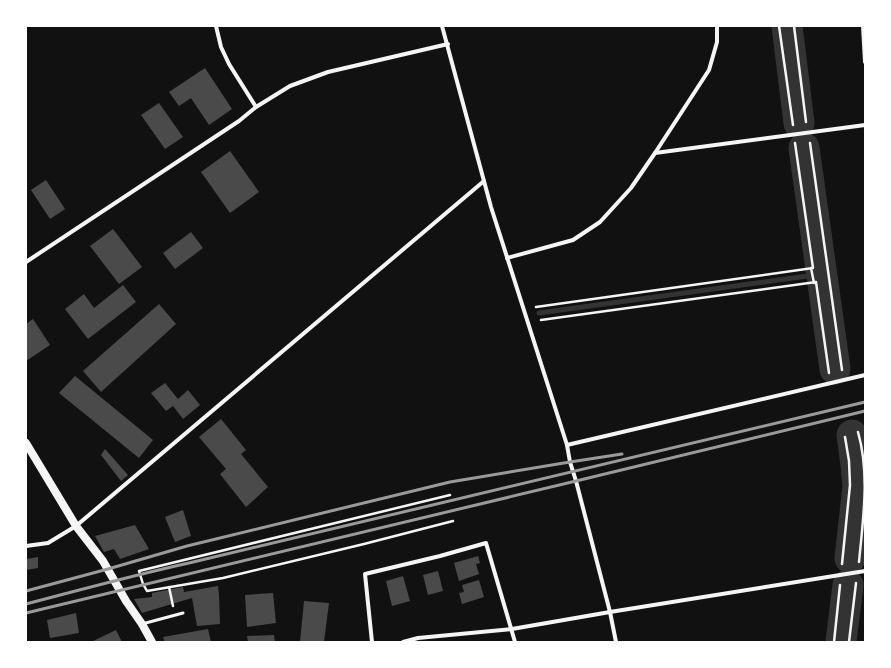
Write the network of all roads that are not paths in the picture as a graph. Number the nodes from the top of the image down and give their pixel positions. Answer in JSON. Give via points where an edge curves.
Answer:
{"nodes":[{"id":1,"x":216,"y":26,"type":"edge"},
{"id":2,"x":442,"y":26,"type":"edge"},
{"id":3,"x":717,"y":26,"type":"edge"},
{"id":4,"x":863,"y":26,"type":"edge"},
{"id":5,"x":448,"y":44,"type":"junction"},
{"id":6,"x":865,"y":62,"type":"edge"},
{"id":7,"x":256,"y":107,"type":"junction"},
{"id":8,"x":865,"y":125,"type":"edge"},
{"id":9,"x":655,"y":153,"type":"junction"},
{"id":10,"x":484,"y":181,"type":"junction"},
{"id":11,"x":507,"y":258,"type":"junction"},
{"id":12,"x":26,"y":262,"type":"edge"},
{"id":13,"x":865,"y":375,"type":"edge"},
{"id":14,"x":26,"y":444,"type":"edge"},
{"id":15,"x":567,"y":445,"type":"junction"},
{"id":16,"x":76,"y":526,"type":"junction"},
{"id":17,"x":26,"y":546,"type":"edge"},
{"id":18,"x":865,"y":571,"type":"edge"},
{"id":19,"x":183,"y":612,"type":"dead end"},
{"id":20,"x":610,"y":612,"type":"junction"},
{"id":21,"x":142,"y":624,"type":"junction"},
{"id":22,"x":512,"y":629,"type":"junction"},
{"id":23,"x":152,"y":642,"type":"edge"},
{"id":24,"x":372,"y":642,"type":"edge"},
{"id":25,"x":403,"y":642,"type":"edge"},
{"id":26,"x":515,"y":642,"type":"edge"},
{"id":27,"x":616,"y":642,"type":"edge"}],
"edges":[{"from":1,"to":7,"type":"street","via":[[228,64]]},
{"from":2,"to":5,"type":"street"},
{"from":3,"to":9,"type":"street","via":[[717,42],[709,70]]},
{"from":4,"to":6,"type":"street"},
{"from":5,"to":7,"type":"street","via":[[328,72],[290,86]]},
{"from":5,"to":10,"type":"street"},
{"from":7,"to":12,"type":"street","via":[[240,121]]},
{"from":8,"to":9,"type":"street"},
{"from":9,"to":11,"type":"street","via":[[631,188],[600,222],[573,240]]},
{"from":10,"to":11,"type":"street"},
{"from":10,"to":16,"type":"street"},
{"from":11,"to":15,"type":"street"},
{"from":13,"to":15,"type":"street"},
{"from":14,"to":16,"type":"main road"},
{"from":15,"to":20,"type":"street"},
{"from":16,"to":17,"type":"street","via":[[48,543]]},
{"from":16,"to":21,"type":"main road","via":[[103,561]]},
{"from":18,"to":20,"type":"street"},
{"from":19,"to":21,"type":"lane"},
{"from":20,"to":22,"type":"street"},
{"from":20,"to":27,"type":"street"},
{"from":21,"to":23,"type":"main road"},
{"from":22,"to":24,"type":"street","via":[[486,542],[365,574]]},
{"from":22,"to":25,"type":"street","via":[[418,638]]},
{"from":22,"to":26,"type":"street"}]}
